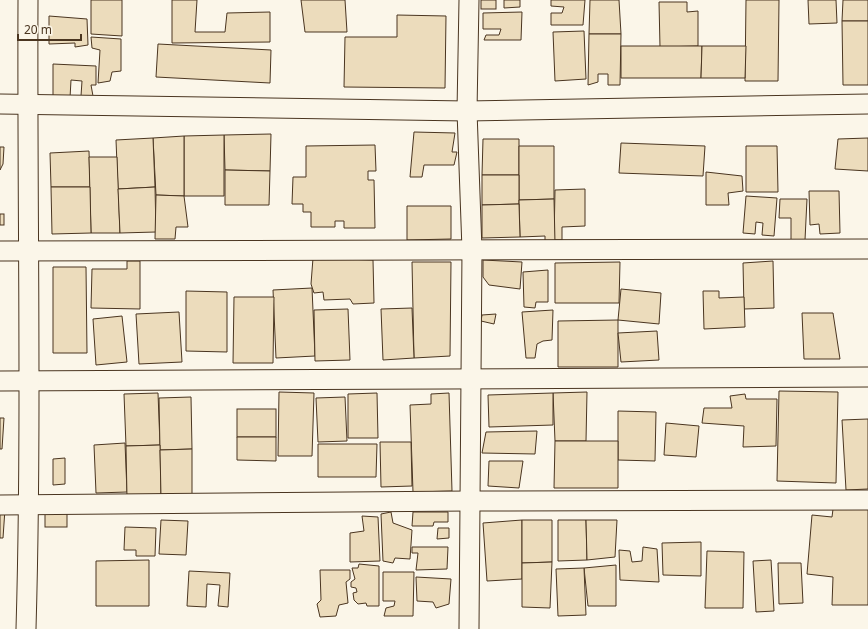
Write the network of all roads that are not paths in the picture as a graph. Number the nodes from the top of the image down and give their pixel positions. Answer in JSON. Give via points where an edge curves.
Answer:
{"nodes":[{"id":1,"x":28,"y":0,"type":"edge"},
{"id":2,"x":469,"y":0,"type":"edge"},
{"id":3,"x":0,"y":104,"type":"edge"},
{"id":4,"x":28,"y":104,"type":"junction"},
{"id":5,"x":868,"y":104,"type":"edge"},
{"id":6,"x":467,"y":111,"type":"junction"},
{"id":7,"x":868,"y":249,"type":"edge"},
{"id":8,"x":472,"y":250,"type":"junction"},
{"id":9,"x":0,"y":251,"type":"edge"},
{"id":10,"x":28,"y":251,"type":"junction"},
{"id":11,"x":868,"y":377,"type":"edge"},
{"id":12,"x":470,"y":379,"type":"junction"},
{"id":13,"x":0,"y":381,"type":"edge"},
{"id":14,"x":30,"y":381,"type":"junction"},
{"id":15,"x":868,"y":500,"type":"edge"},
{"id":16,"x":469,"y":501,"type":"junction"},
{"id":17,"x":0,"y":505,"type":"edge"},
{"id":18,"x":30,"y":505,"type":"junction"},
{"id":19,"x":26,"y":629,"type":"edge"},
{"id":20,"x":469,"y":629,"type":"edge"}],
"edges":[{"from":1,"to":4,"type":"street"},
{"from":2,"to":6,"type":"street"},
{"from":3,"to":4,"type":"street"},
{"from":4,"to":6,"type":"street"},
{"from":4,"to":10,"type":"street"},
{"from":5,"to":6,"type":"street"},
{"from":6,"to":8,"type":"street"},
{"from":7,"to":8,"type":"street"},
{"from":8,"to":10,"type":"street"},
{"from":8,"to":12,"type":"street"},
{"from":9,"to":10,"type":"street"},
{"from":10,"to":14,"type":"street"},
{"from":11,"to":12,"type":"street"},
{"from":12,"to":14,"type":"street"},
{"from":12,"to":16,"type":"street"},
{"from":13,"to":14,"type":"street"},
{"from":14,"to":18,"type":"street"},
{"from":15,"to":16,"type":"street"},
{"from":16,"to":18,"type":"street"},
{"from":16,"to":20,"type":"street"},
{"from":17,"to":18,"type":"street"},
{"from":18,"to":19,"type":"street"}]}
